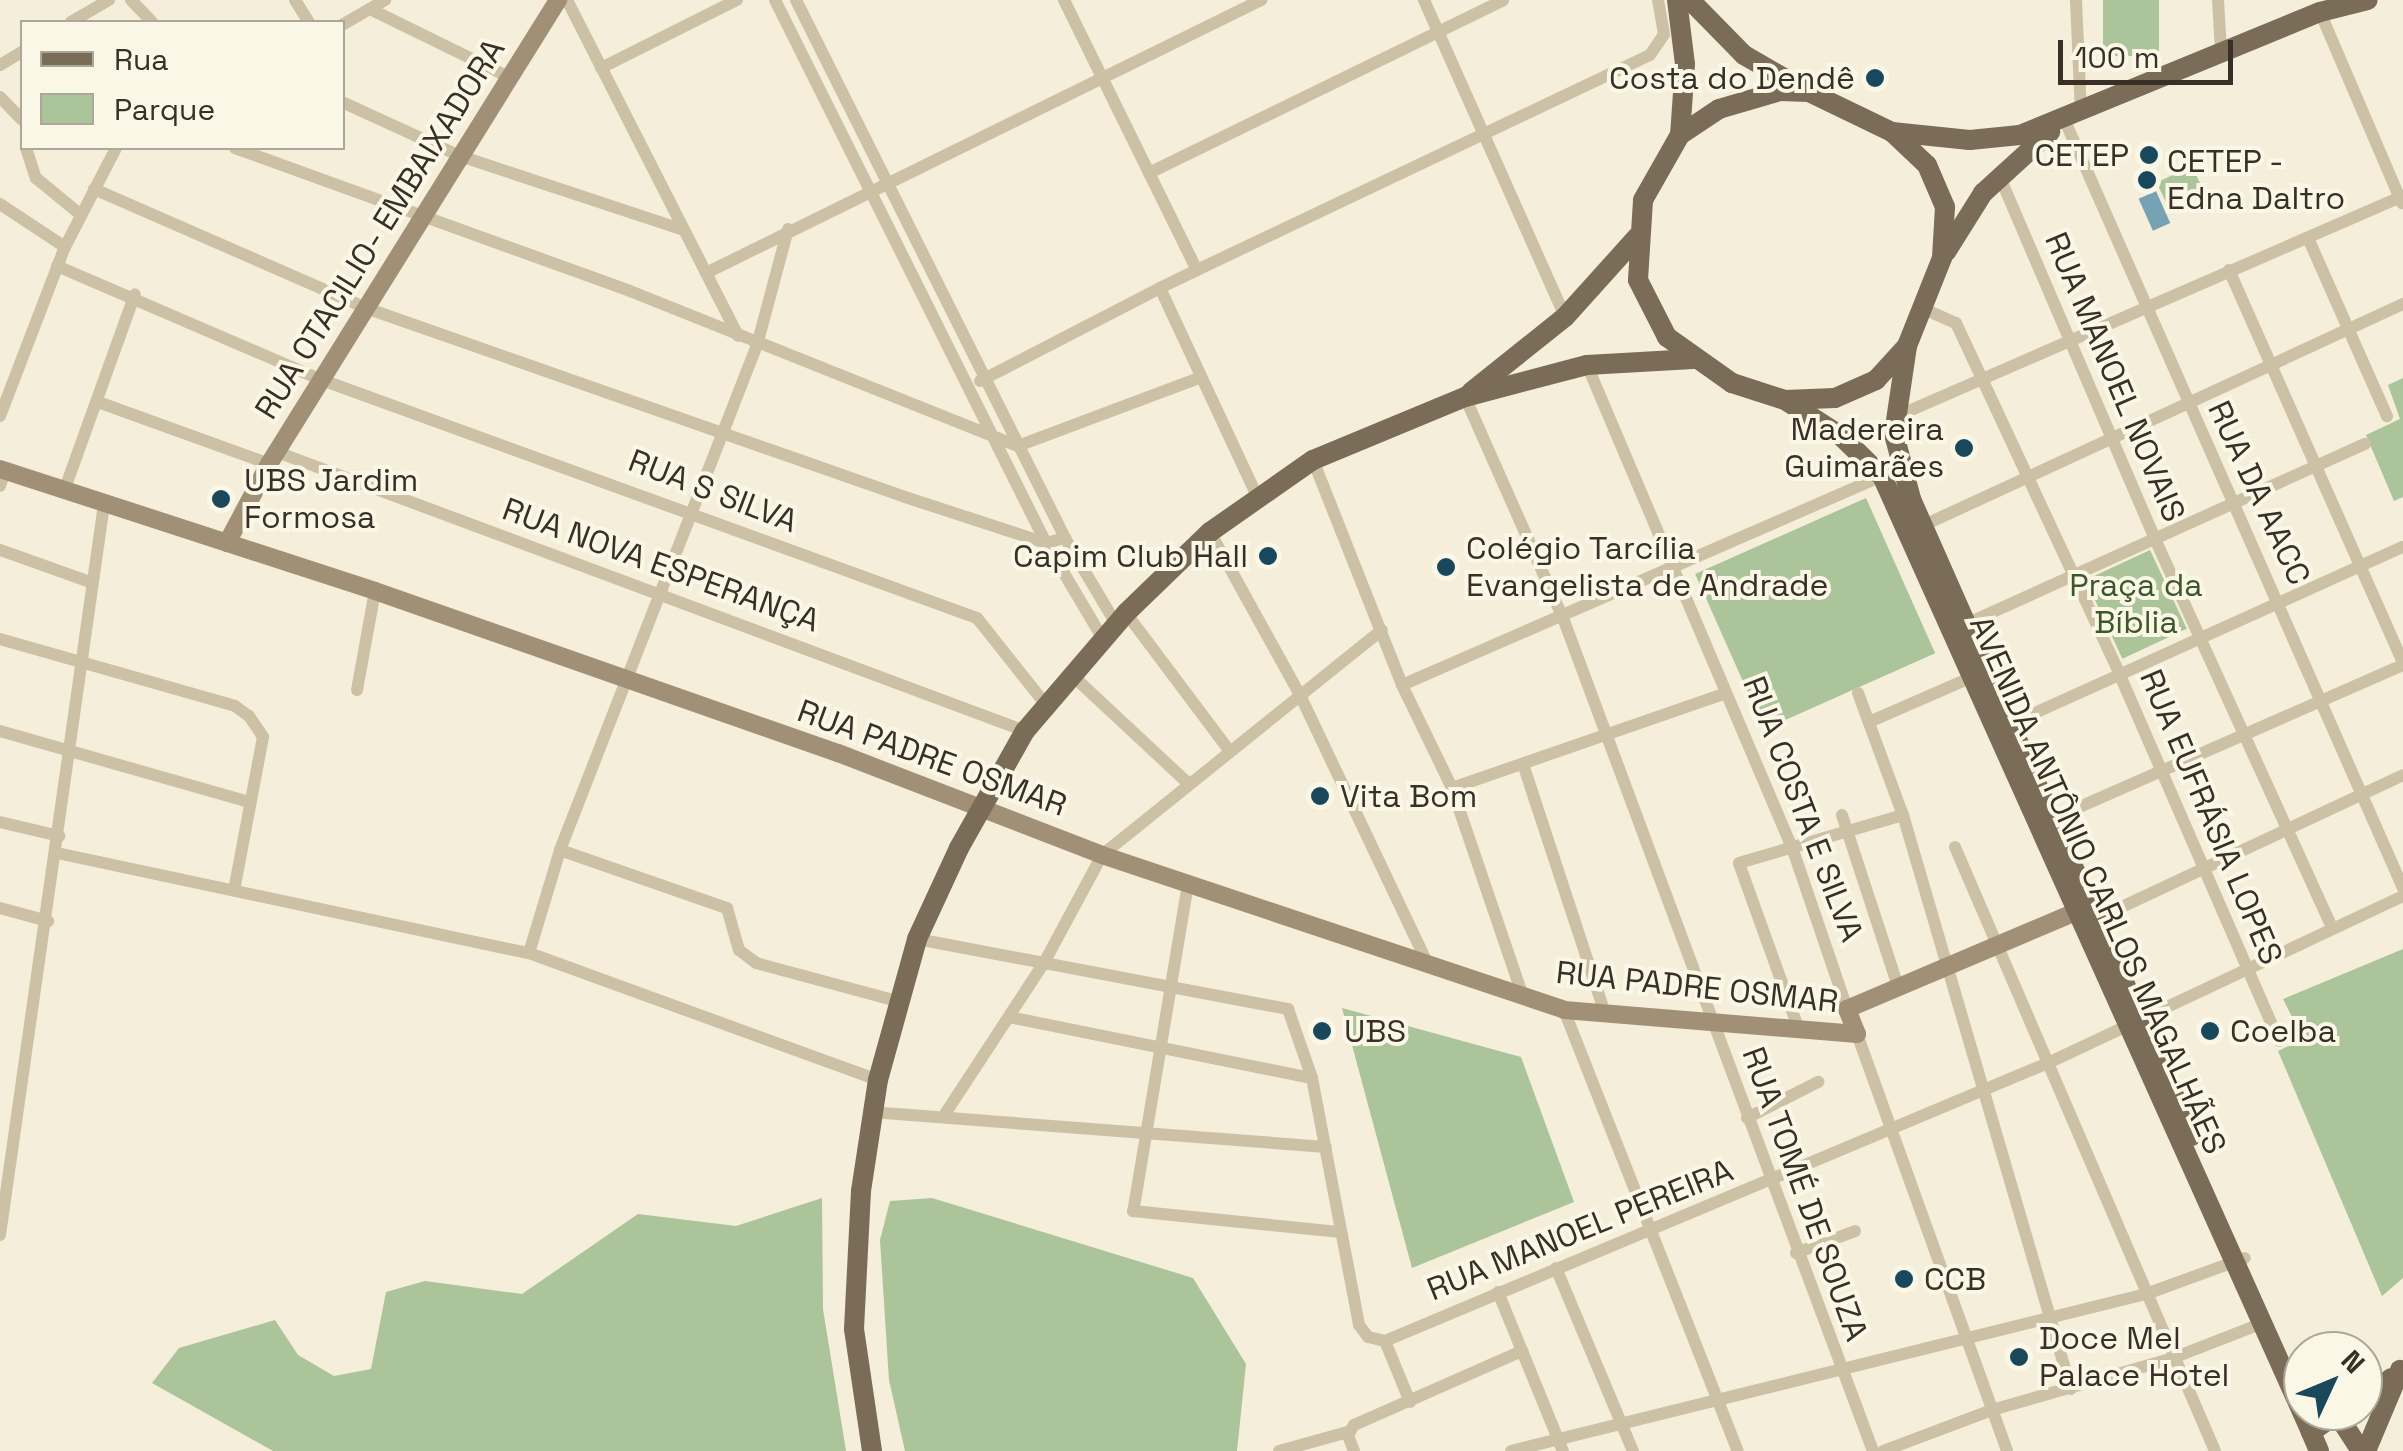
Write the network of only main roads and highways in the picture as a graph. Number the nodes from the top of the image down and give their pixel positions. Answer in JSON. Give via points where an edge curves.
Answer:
{"nodes":[{"id":1,"x":1678,"y":0,"type":"edge"},
{"id":2,"x":1691,"y":0,"type":"edge"},
{"id":3,"x":2368,"y":0,"type":"edge"},
{"id":4,"x":1809,"y":92,"type":"junction"},
{"id":5,"x":2073,"y":117,"type":"junction"},
{"id":6,"x":1892,"y":132,"type":"junction"},
{"id":7,"x":1680,"y":135,"type":"junction"},
{"id":8,"x":1637,"y":237,"type":"junction"},
{"id":9,"x":1942,"y":258,"type":"junction"},
{"id":10,"x":1907,"y":346,"type":"junction"},
{"id":11,"x":1692,"y":360,"type":"junction"},
{"id":12,"x":1465,"y":397,"type":"junction"},
{"id":13,"x":1785,"y":400,"type":"junction"},
{"id":14,"x":2002,"y":727,"type":"junction"},
{"id":15,"x":2086,"y":915,"type":"junction"},
{"id":16,"x":2240,"y":1260,"type":"junction"},
{"id":17,"x":2283,"y":1345,"type":"edge"},
{"id":18,"x":2402,"y":1368,"type":"edge"},
{"id":19,"x":2348,"y":1431,"type":"edge"},
{"id":20,"x":2315,"y":1442,"type":"edge"},
{"id":21,"x":872,"y":1451,"type":"edge"},
{"id":22,"x":2363,"y":1451,"type":"edge"}],
"edges":[{"from":1,"to":7,"type":"main road","via":[[1686,64]]},
{"from":2,"to":4,"type":"main road","via":[[1744,55]]},
{"from":3,"to":5,"type":"main road","via":[[2221,50]]},
{"from":4,"to":6,"type":"main road"},
{"from":4,"to":7,"type":"main road","via":[[1749,96]]},
{"from":5,"to":6,"type":"main road","via":[[1982,140]]},
{"from":5,"to":9,"type":"main road","via":[[1999,175]]},
{"from":6,"to":9,"type":"main road","via":[[1937,181],[1945,207]]},
{"from":7,"to":8,"type":"main road","via":[[1657,165]]},
{"from":8,"to":11,"type":"main road","via":[[1638,280],[1648,310]]},
{"from":8,"to":12,"type":"main road","via":[[1565,318]]},
{"from":9,"to":10,"type":"main road"},
{"from":10,"to":13,"type":"main road","via":[[1886,372],[1848,395]]},
{"from":10,"to":14,"type":"main road","name":"AVENIDA ANTÔNIO CARLOS MAGALHÃES","via":[[1895,417],[1902,475]]},
{"from":11,"to":12,"type":"main road","via":[[1587,365]]},
{"from":11,"to":13,"type":"main road","via":[[1732,383]]},
{"from":12,"to":21,"type":"main road","via":[[1314,460],[1256,494],[1210,532],[1046,706],[981,808],[918,938],[896,1000],[871,1112],[854,1328]]},
{"from":13,"to":14,"type":"main road","name":"AVENIDA ANTÔNIO CARLOS MAGALHÃES","via":[[1841,436],[1882,476],[1972,677]]},
{"from":14,"to":15,"type":"main road","name":"AVENIDA ANTÔNIO CARLOS MAGALHÃES"},
{"from":14,"to":15,"type":"main road","name":"AVENIDA ANTÔNIO CARLOS MAGALHÃES","via":[[2052,819]]},
{"from":15,"to":16,"type":"main road","name":"AVENIDA ANTÔNIO CARLOS MAGALHÃES"},
{"from":16,"to":17,"type":"main road","name":"AVENIDA ANTÔNIO CARLOS MAGALHÃES"},
{"from":16,"to":20,"type":"main road","name":"AVENIDA ANTÔNIO CARLOS MAGALHÃES","via":[[2260,1324]]},
{"from":18,"to":22,"type":"main road"},
{"from":19,"to":22,"type":"main road"}]}
